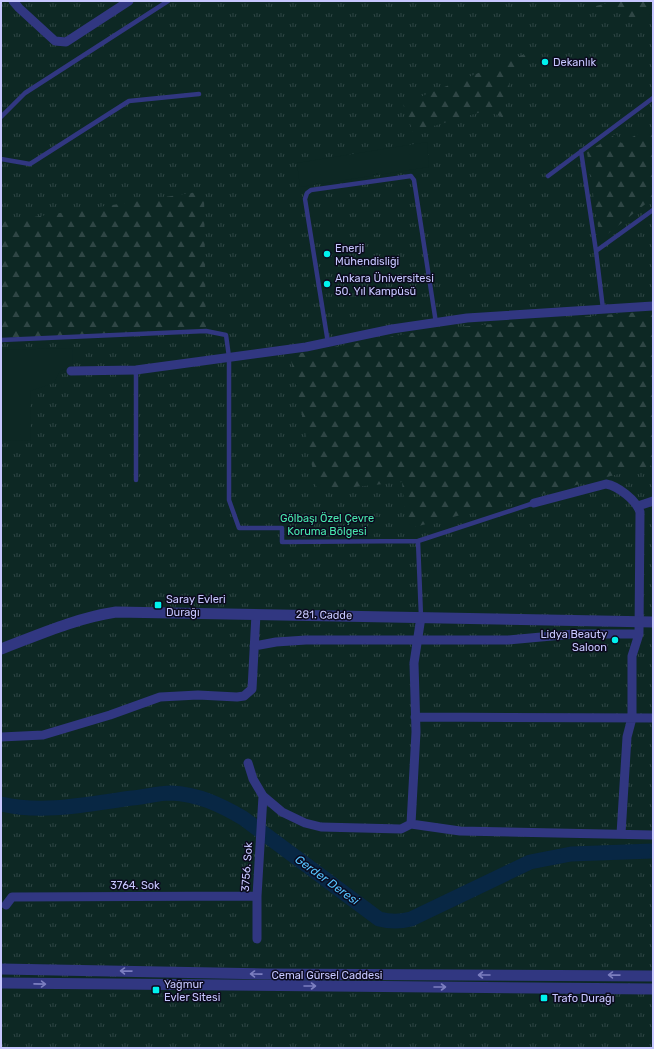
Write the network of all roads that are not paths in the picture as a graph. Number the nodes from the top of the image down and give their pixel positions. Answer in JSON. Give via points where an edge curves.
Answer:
{"nodes":[{"id":1,"x":14,"y":1,"type":"edge"},
{"id":2,"x":129,"y":1,"type":"edge"},
{"id":3,"x":168,"y":1,"type":"edge"},
{"id":4,"x":199,"y":94,"type":"dead end"},
{"id":5,"x":653,"y":98,"type":"edge"},
{"id":6,"x":1,"y":117,"type":"edge"},
{"id":7,"x":581,"y":151,"type":"junction"},
{"id":8,"x":1,"y":159,"type":"edge"},
{"id":9,"x":548,"y":176,"type":"dead end"},
{"id":10,"x":653,"y":210,"type":"edge"},
{"id":11,"x":596,"y":251,"type":"junction"},
{"id":12,"x":653,"y":306,"type":"edge"},
{"id":13,"x":603,"y":309,"type":"junction"},
{"id":14,"x":436,"y":323,"type":"junction"},
{"id":15,"x":1,"y":340,"type":"edge"},
{"id":16,"x":328,"y":342,"type":"junction"},
{"id":17,"x":229,"y":357,"type":"junction"},
{"id":18,"x":136,"y":370,"type":"junction"},
{"id":19,"x":71,"y":371,"type":"dead end"},
{"id":20,"x":136,"y":480,"type":"dead end"},
{"id":21,"x":653,"y":501,"type":"edge"},
{"id":22,"x":534,"y":503,"type":"joint"},
{"id":23,"x":638,"y":506,"type":"junction"},
{"id":24,"x":418,"y":541,"type":"junction"},
{"id":25,"x":256,"y":614,"type":"junction"},
{"id":26,"x":421,"y":617,"type":"junction"},
{"id":27,"x":639,"y":622,"type":"junction"},
{"id":28,"x":653,"y":622,"type":"edge"},
{"id":29,"x":639,"y":634,"type":"junction"},
{"id":30,"x":418,"y":639,"type":"junction"},
{"id":31,"x":254,"y":646,"type":"junction"},
{"id":32,"x":1,"y":649,"type":"edge"},
{"id":33,"x":416,"y":717,"type":"junction"},
{"id":34,"x":632,"y":718,"type":"junction"},
{"id":35,"x":653,"y":718,"type":"edge"},
{"id":36,"x":1,"y":736,"type":"edge"},
{"id":37,"x":248,"y":763,"type":"dead end"},
{"id":38,"x":263,"y":796,"type":"junction"},
{"id":39,"x":411,"y":824,"type":"junction"},
{"id":40,"x":621,"y":834,"type":"junction"},
{"id":41,"x":653,"y":835,"type":"edge"},
{"id":42,"x":257,"y":896,"type":"junction"},
{"id":43,"x":6,"y":905,"type":"dead end"},
{"id":44,"x":257,"y":939,"type":"dead end"},
{"id":45,"x":1,"y":969,"type":"edge"},
{"id":46,"x":653,"y":976,"type":"edge"},
{"id":47,"x":1,"y":983,"type":"edge"},
{"id":48,"x":653,"y":989,"type":"edge"}],
"edges":[{"from":1,"to":2,"type":"street","via":[[60,43],[72,39]]},
{"from":3,"to":6,"type":"lane","via":[[25,94]]},
{"from":4,"to":8,"type":"lane","via":[[129,101],[30,164]]},
{"from":5,"to":7,"type":"lane"},
{"from":7,"to":9,"type":"lane"},
{"from":7,"to":11,"type":"lane"},
{"from":10,"to":11,"type":"lane"},
{"from":11,"to":13,"type":"lane"},
{"from":12,"to":13,"type":"street"},
{"from":13,"to":14,"type":"street","via":[[467,318]]},
{"from":14,"to":16,"type":"street"},
{"from":14,"to":16,"type":"lane","via":[[414,180],[411,176],[311,190],[305,199]]},
{"from":15,"to":17,"type":"lane","via":[[206,331],[226,335]]},
{"from":16,"to":17,"type":"street"},
{"from":17,"to":18,"type":"street"},
{"from":17,"to":24,"type":"lane","via":[[229,500],[239,528],[282,528],[282,542]]},
{"from":18,"to":19,"type":"street"},
{"from":18,"to":20,"type":"lane"},
{"from":21,"to":23,"type":"street"},
{"from":22,"to":23,"type":"street","via":[[603,484],[614,486]]},
{"from":22,"to":24,"type":"lane"},
{"from":23,"to":27,"type":"street","via":[[641,516]]},
{"from":24,"to":26,"type":"lane"},
{"from":25,"to":26,"type":"street","name":"281. Cadde"},
{"from":25,"to":31,"type":"street"},
{"from":25,"to":32,"type":"street","name":"281. Cadde","via":[[100,614]]},
{"from":26,"to":27,"type":"street","name":"281. Cadde"},
{"from":26,"to":30,"type":"street"},
{"from":27,"to":28,"type":"street","name":"281. Cadde"},
{"from":27,"to":29,"type":"street"},
{"from":29,"to":30,"type":"street","via":[[574,634],[508,640]]},
{"from":29,"to":34,"type":"street","via":[[632,656]]},
{"from":30,"to":31,"type":"street","via":[[306,640]]},
{"from":30,"to":33,"type":"street","via":[[414,663]]},
{"from":31,"to":36,"type":"street","via":[[252,689],[244,696],[160,697],[43,735]]},
{"from":33,"to":34,"type":"street"},
{"from":33,"to":39,"type":"street"},
{"from":34,"to":35,"type":"street"},
{"from":34,"to":40,"type":"street","via":[[627,737]]},
{"from":37,"to":38,"type":"street","via":[[253,779]]},
{"from":38,"to":39,"type":"street","via":[[282,812],[312,826],[400,829]]},
{"from":38,"to":42,"type":"street","name":"3756. Sok"},
{"from":39,"to":40,"type":"street","via":[[460,831]]},
{"from":40,"to":41,"type":"street"},
{"from":42,"to":43,"type":"street","name":"3764. Sok","via":[[12,897]]},
{"from":42,"to":44,"type":"street","name":"3756. Sok"},
{"from":46,"to":45,"type":"street","name":"Cemal Gürsel Caddesi","one_way":true,"via":[[265,974]]},
{"from":47,"to":48,"type":"street","name":"Cemal Gürsel Caddesi","one_way":true}]}
